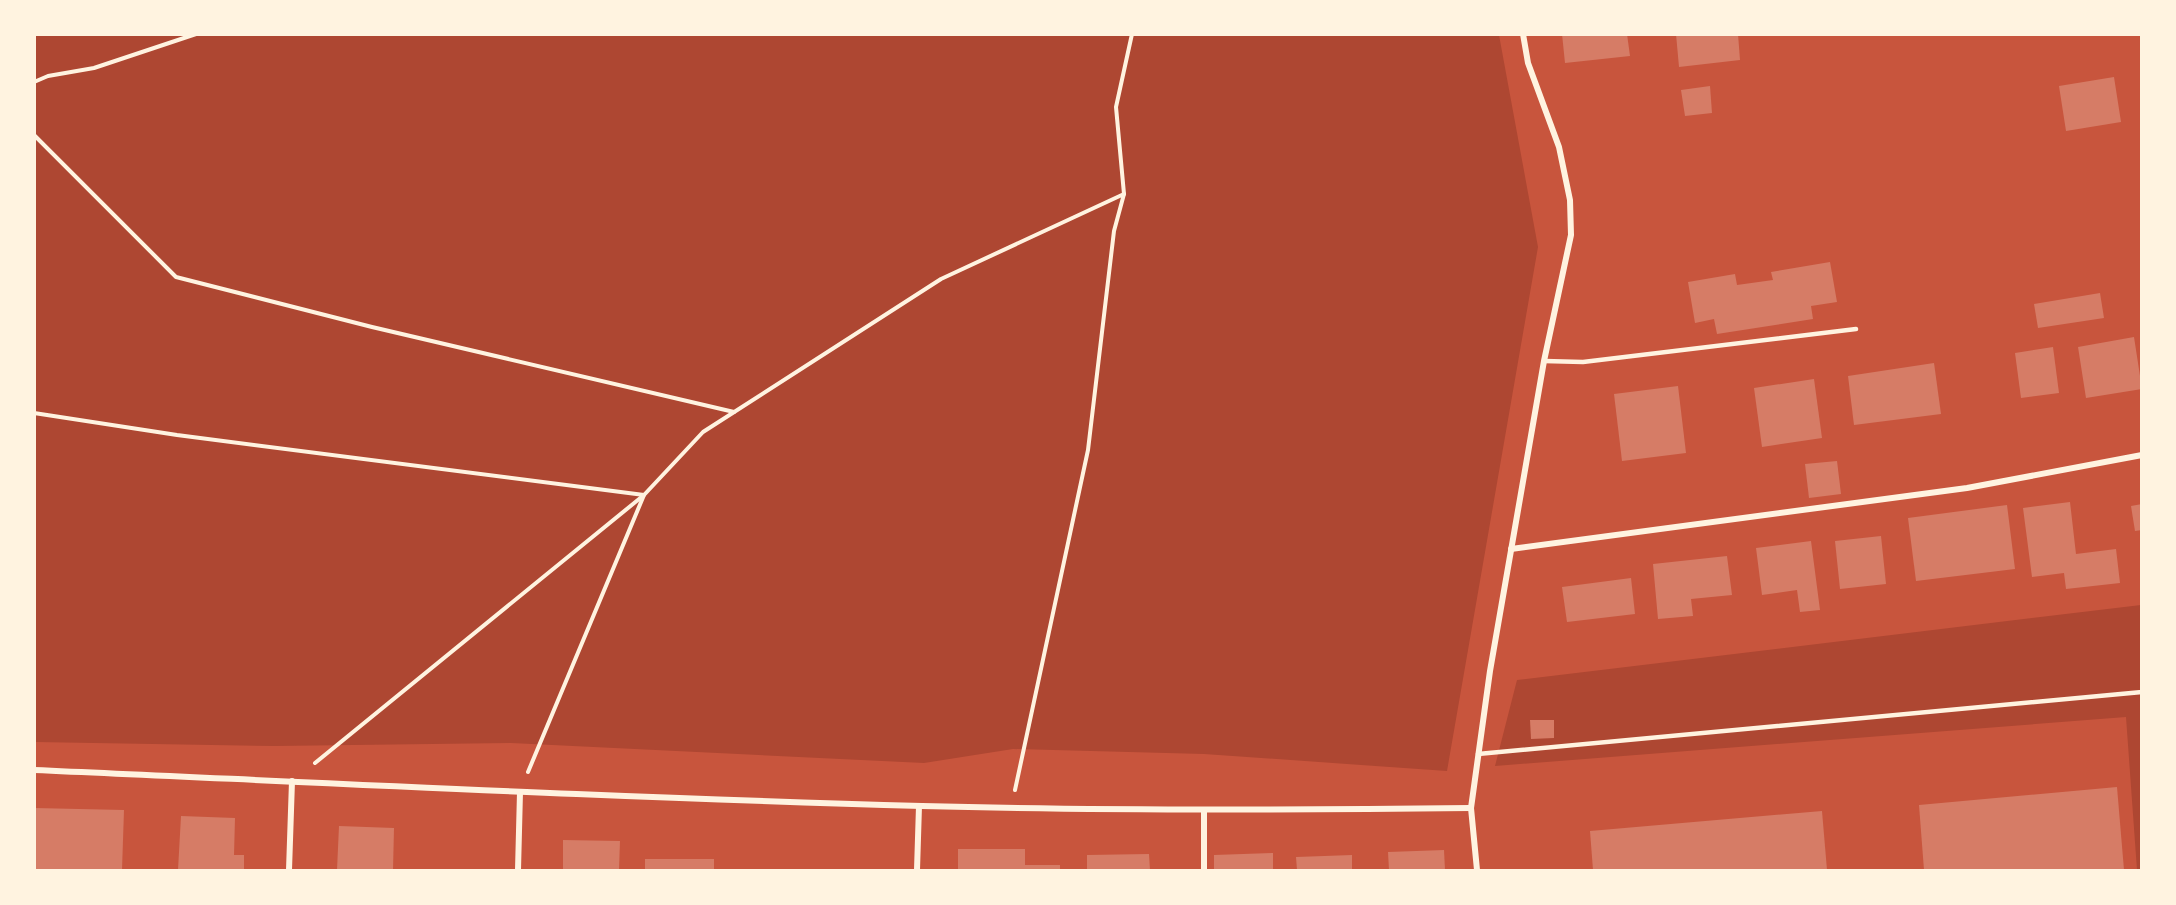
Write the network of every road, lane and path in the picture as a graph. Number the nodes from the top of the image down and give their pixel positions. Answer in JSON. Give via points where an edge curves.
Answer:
{"nodes":[{"id":1,"x":196,"y":34,"type":"edge"},
{"id":2,"x":1132,"y":34,"type":"edge"},
{"id":3,"x":1523,"y":34,"type":"edge"},
{"id":4,"x":34,"y":82,"type":"edge"},
{"id":5,"x":34,"y":135,"type":"edge"},
{"id":6,"x":1124,"y":194,"type":"junction"},
{"id":7,"x":1856,"y":329,"type":"dead end"},
{"id":8,"x":1544,"y":361,"type":"junction"},
{"id":9,"x":734,"y":412,"type":"junction"},
{"id":10,"x":34,"y":413,"type":"edge"},
{"id":11,"x":2142,"y":456,"type":"edge"},
{"id":12,"x":644,"y":495,"type":"junction"},
{"id":13,"x":1511,"y":549,"type":"junction"},
{"id":14,"x":2142,"y":692,"type":"edge"},
{"id":15,"x":1478,"y":754,"type":"junction"},
{"id":16,"x":34,"y":770,"type":"edge"},
{"id":17,"x":292,"y":781,"type":"junction"},
{"id":18,"x":520,"y":792,"type":"junction"},
{"id":19,"x":918,"y":806,"type":"junction"},
{"id":20,"x":1012,"y":808,"type":"junction"},
{"id":21,"x":1471,"y":808,"type":"junction"},
{"id":22,"x":1204,"y":811,"type":"junction"},
{"id":23,"x":289,"y":870,"type":"edge"},
{"id":24,"x":518,"y":870,"type":"edge"},
{"id":25,"x":917,"y":870,"type":"edge"},
{"id":26,"x":1204,"y":870,"type":"edge"},
{"id":27,"x":1477,"y":870,"type":"edge"}],
"edges":[{"from":1,"to":4,"type":"path","via":[[94,68]]},
{"from":2,"to":6,"type":"path","via":[[1116,107]]},
{"from":3,"to":8,"type":"street","via":[[1528,63],[1559,147],[1570,200],[1571,235]]},
{"from":5,"to":9,"type":"path","via":[[176,277]]},
{"from":6,"to":9,"type":"path","via":[[941,279]]},
{"from":6,"to":20,"type":"path","via":[[1114,231],[1088,450]]},
{"from":7,"to":8,"type":"lane","via":[[1583,362]]},
{"from":8,"to":13,"type":"street"},
{"from":9,"to":12,"type":"path","via":[[703,432]]},
{"from":10,"to":12,"type":"path"},
{"from":11,"to":13,"type":"street","via":[[1967,488]]},
{"from":12,"to":17,"type":"path"},
{"from":12,"to":18,"type":"path"},
{"from":13,"to":15,"type":"street"},
{"from":14,"to":15,"type":"lane"},
{"from":15,"to":21,"type":"street"},
{"from":16,"to":17,"type":"street"},
{"from":17,"to":18,"type":"street"},
{"from":17,"to":23,"type":"street"},
{"from":18,"to":19,"type":"street"},
{"from":18,"to":24,"type":"street"},
{"from":19,"to":20,"type":"street"},
{"from":19,"to":25,"type":"street"},
{"from":20,"to":22,"type":"street"},
{"from":21,"to":22,"type":"street"},
{"from":21,"to":27,"type":"street"},
{"from":22,"to":26,"type":"street"}]}
